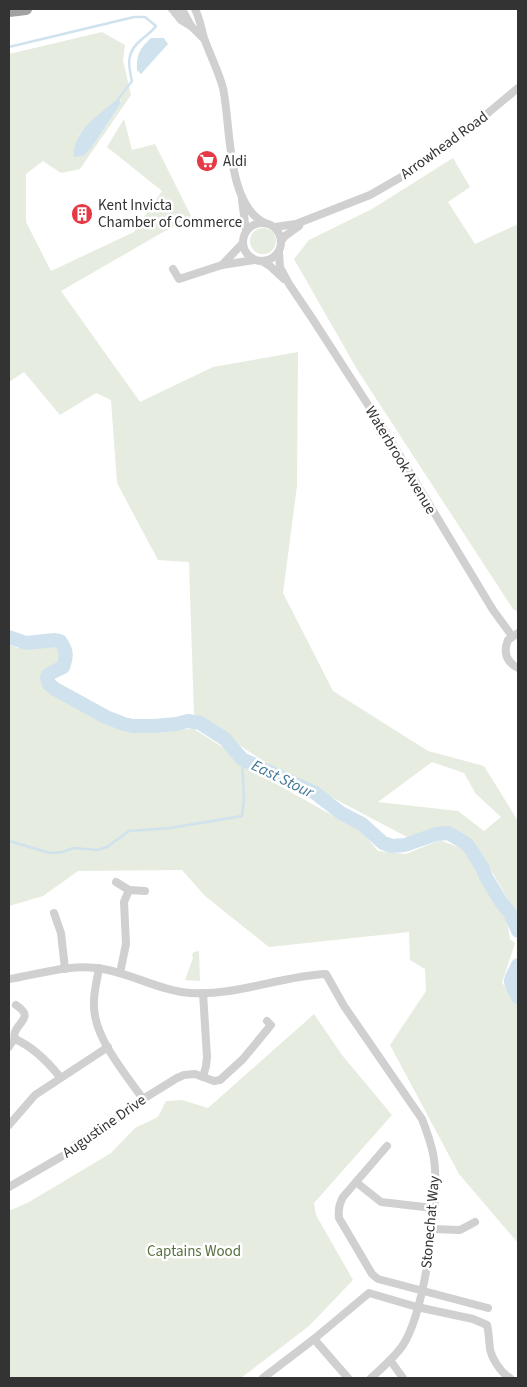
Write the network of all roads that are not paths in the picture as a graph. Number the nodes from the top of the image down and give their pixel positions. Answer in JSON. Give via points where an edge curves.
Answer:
{"nodes":[{"id":1,"x":26,"y":9,"type":"edge"},
{"id":2,"x":172,"y":9,"type":"edge"},
{"id":3,"x":182,"y":9,"type":"edge"},
{"id":4,"x":195,"y":9,"type":"edge"},
{"id":5,"x":9,"y":11,"type":"edge"},
{"id":6,"x":191,"y":26,"type":"junction"},
{"id":7,"x":204,"y":39,"type":"junction"},
{"id":8,"x":518,"y":88,"type":"edge"},
{"id":9,"x":241,"y":190,"type":"junction"},
{"id":10,"x":312,"y":218,"type":"junction"},
{"id":11,"x":265,"y":222,"type":"junction"},
{"id":12,"x":275,"y":227,"type":"junction"},
{"id":13,"x":246,"y":231,"type":"junction"},
{"id":14,"x":281,"y":242,"type":"junction"},
{"id":15,"x":242,"y":244,"type":"junction"},
{"id":16,"x":278,"y":252,"type":"junction"},
{"id":17,"x":258,"y":260,"type":"junction"},
{"id":18,"x":222,"y":265,"type":"junction"},
{"id":19,"x":173,"y":269,"type":"dead end"},
{"id":20,"x":289,"y":284,"type":"junction"},
{"id":21,"x":515,"y":634,"type":"edge"},
{"id":22,"x":518,"y":668,"type":"edge"},
{"id":23,"x":116,"y":882,"type":"dead end"},
{"id":24,"x":129,"y":890,"type":"junction"},
{"id":25,"x":145,"y":891,"type":"dead end"},
{"id":26,"x":54,"y":913,"type":"dead end"},
{"id":27,"x":99,"y":968,"type":"junction"},
{"id":28,"x":65,"y":969,"type":"junction"},
{"id":29,"x":120,"y":973,"type":"junction"},
{"id":30,"x":9,"y":979,"type":"edge"},
{"id":31,"x":203,"y":993,"type":"junction"},
{"id":32,"x":16,"y":1005,"type":"dead end"},
{"id":33,"x":267,"y":1021,"type":"dead end"},
{"id":34,"x":15,"y":1039,"type":"junction"},
{"id":35,"x":9,"y":1047,"type":"edge"},
{"id":36,"x":108,"y":1047,"type":"junction"},
{"id":37,"x":60,"y":1077,"type":"junction"},
{"id":38,"x":203,"y":1077,"type":"junction"},
{"id":39,"x":143,"y":1099,"type":"junction"},
{"id":40,"x":9,"y":1125,"type":"edge"},
{"id":41,"x":386,"y":1146,"type":"dead end"},
{"id":42,"x":356,"y":1182,"type":"junction"},
{"id":43,"x":9,"y":1187,"type":"edge"},
{"id":44,"x":433,"y":1208,"type":"junction"},
{"id":45,"x":475,"y":1222,"type":"dead end"},
{"id":46,"x":431,"y":1229,"type":"junction"},
{"id":47,"x":422,"y":1291,"type":"junction"},
{"id":48,"x":417,"y":1307,"type":"junction"},
{"id":49,"x":488,"y":1308,"type":"dead end"},
{"id":50,"x":314,"y":1339,"type":"junction"},
{"id":51,"x":390,"y":1360,"type":"junction"},
{"id":52,"x":263,"y":1378,"type":"edge"},
{"id":53,"x":348,"y":1378,"type":"edge"},
{"id":54,"x":371,"y":1378,"type":"edge"},
{"id":55,"x":403,"y":1378,"type":"edge"},
{"id":56,"x":507,"y":1378,"type":"edge"}],
"edges":[{"from":1,"to":5,"type":"highway"},
{"from":2,"to":6,"type":"street"},
{"from":3,"to":6,"type":"street"},
{"from":4,"to":7,"type":"street"},
{"from":6,"to":7,"type":"street"},
{"from":7,"to":9,"type":"street","via":[[223,89],[230,152]]},
{"from":8,"to":10,"type":"street","name":"Arrowhead Road","via":[[416,168],[370,195]]},
{"from":9,"to":11,"type":"street","via":[[254,214]]},
{"from":9,"to":13,"type":"street"},
{"from":10,"to":12,"type":"street","name":"Arrowhead Road"},
{"from":10,"to":14,"type":"street","name":"Arrowhead Road"},
{"from":11,"to":12,"type":"street"},
{"from":11,"to":13,"type":"street","via":[[252,225]]},
{"from":12,"to":14,"type":"street"},
{"from":13,"to":15,"type":"street"},
{"from":14,"to":16,"type":"street"},
{"from":15,"to":17,"type":"street","via":[[246,253]]},
{"from":15,"to":18,"type":"street"},
{"from":16,"to":17,"type":"street","via":[[272,259]]},
{"from":16,"to":20,"type":"street","name":"Waterbrook Avenue","via":[[280,267]]},
{"from":17,"to":18,"type":"street"},
{"from":17,"to":20,"type":"street","name":"Waterbrook Avenue","via":[[270,266]]},
{"from":18,"to":19,"type":"street","via":[[179,279]]},
{"from":20,"to":21,"type":"street","name":"Waterbrook Avenue","via":[[383,428],[493,610]]},
{"from":21,"to":22,"type":"street","via":[[508,640],[505,652],[510,663]]},
{"from":23,"to":24,"type":"street"},
{"from":24,"to":25,"type":"street"},
{"from":24,"to":29,"type":"street","via":[[124,902],[126,944]]},
{"from":26,"to":28,"type":"street","via":[[54,926],[63,946]]},
{"from":27,"to":28,"type":"street"},
{"from":27,"to":29,"type":"street"},
{"from":27,"to":36,"type":"street","via":[[94,1013]]},
{"from":28,"to":30,"type":"street"},
{"from":29,"to":31,"type":"street","via":[[159,986]]},
{"from":31,"to":38,"type":"street","via":[[207,1057]]},
{"from":31,"to":44,"type":"street","name":"Stonechat Way","via":[[326,974],[344,1006],[422,1119],[429,1136],[436,1174]]},
{"from":32,"to":34,"type":"street","via":[[22,1009],[24,1021],[14,1032]]},
{"from":33,"to":38,"type":"street","name":"Augustine Drive","via":[[271,1025],[226,1076],[217,1081]]},
{"from":34,"to":35,"type":"street"},
{"from":34,"to":37,"type":"street","via":[[45,1060]]},
{"from":36,"to":37,"type":"street"},
{"from":36,"to":39,"type":"street"},
{"from":37,"to":40,"type":"street","via":[[34,1094]]},
{"from":38,"to":39,"type":"street","name":"Augustine Drive","via":[[184,1075]]},
{"from":39,"to":43,"type":"street","name":"Augustine Drive","via":[[66,1154]]},
{"from":41,"to":42,"type":"street"},
{"from":42,"to":44,"type":"street","via":[[382,1202]]},
{"from":42,"to":47,"type":"street","via":[[339,1204],[339,1215],[362,1257],[375,1278]]},
{"from":44,"to":46,"type":"street","name":"Stonechat Way"},
{"from":45,"to":46,"type":"street","via":[[460,1230]]},
{"from":46,"to":47,"type":"street","name":"Stonechat Way"},
{"from":47,"to":48,"type":"street","name":"Stonechat Way"},
{"from":47,"to":49,"type":"street"},
{"from":48,"to":50,"type":"street","via":[[369,1293]]},
{"from":48,"to":51,"type":"street","name":"Stonechat Way","via":[[403,1344]]},
{"from":48,"to":56,"type":"street","via":[[487,1325],[490,1350]]},
{"from":50,"to":52,"type":"street"},
{"from":50,"to":53,"type":"street"},
{"from":51,"to":54,"type":"street","name":"Stonechat Way"},
{"from":51,"to":55,"type":"street"}]}
